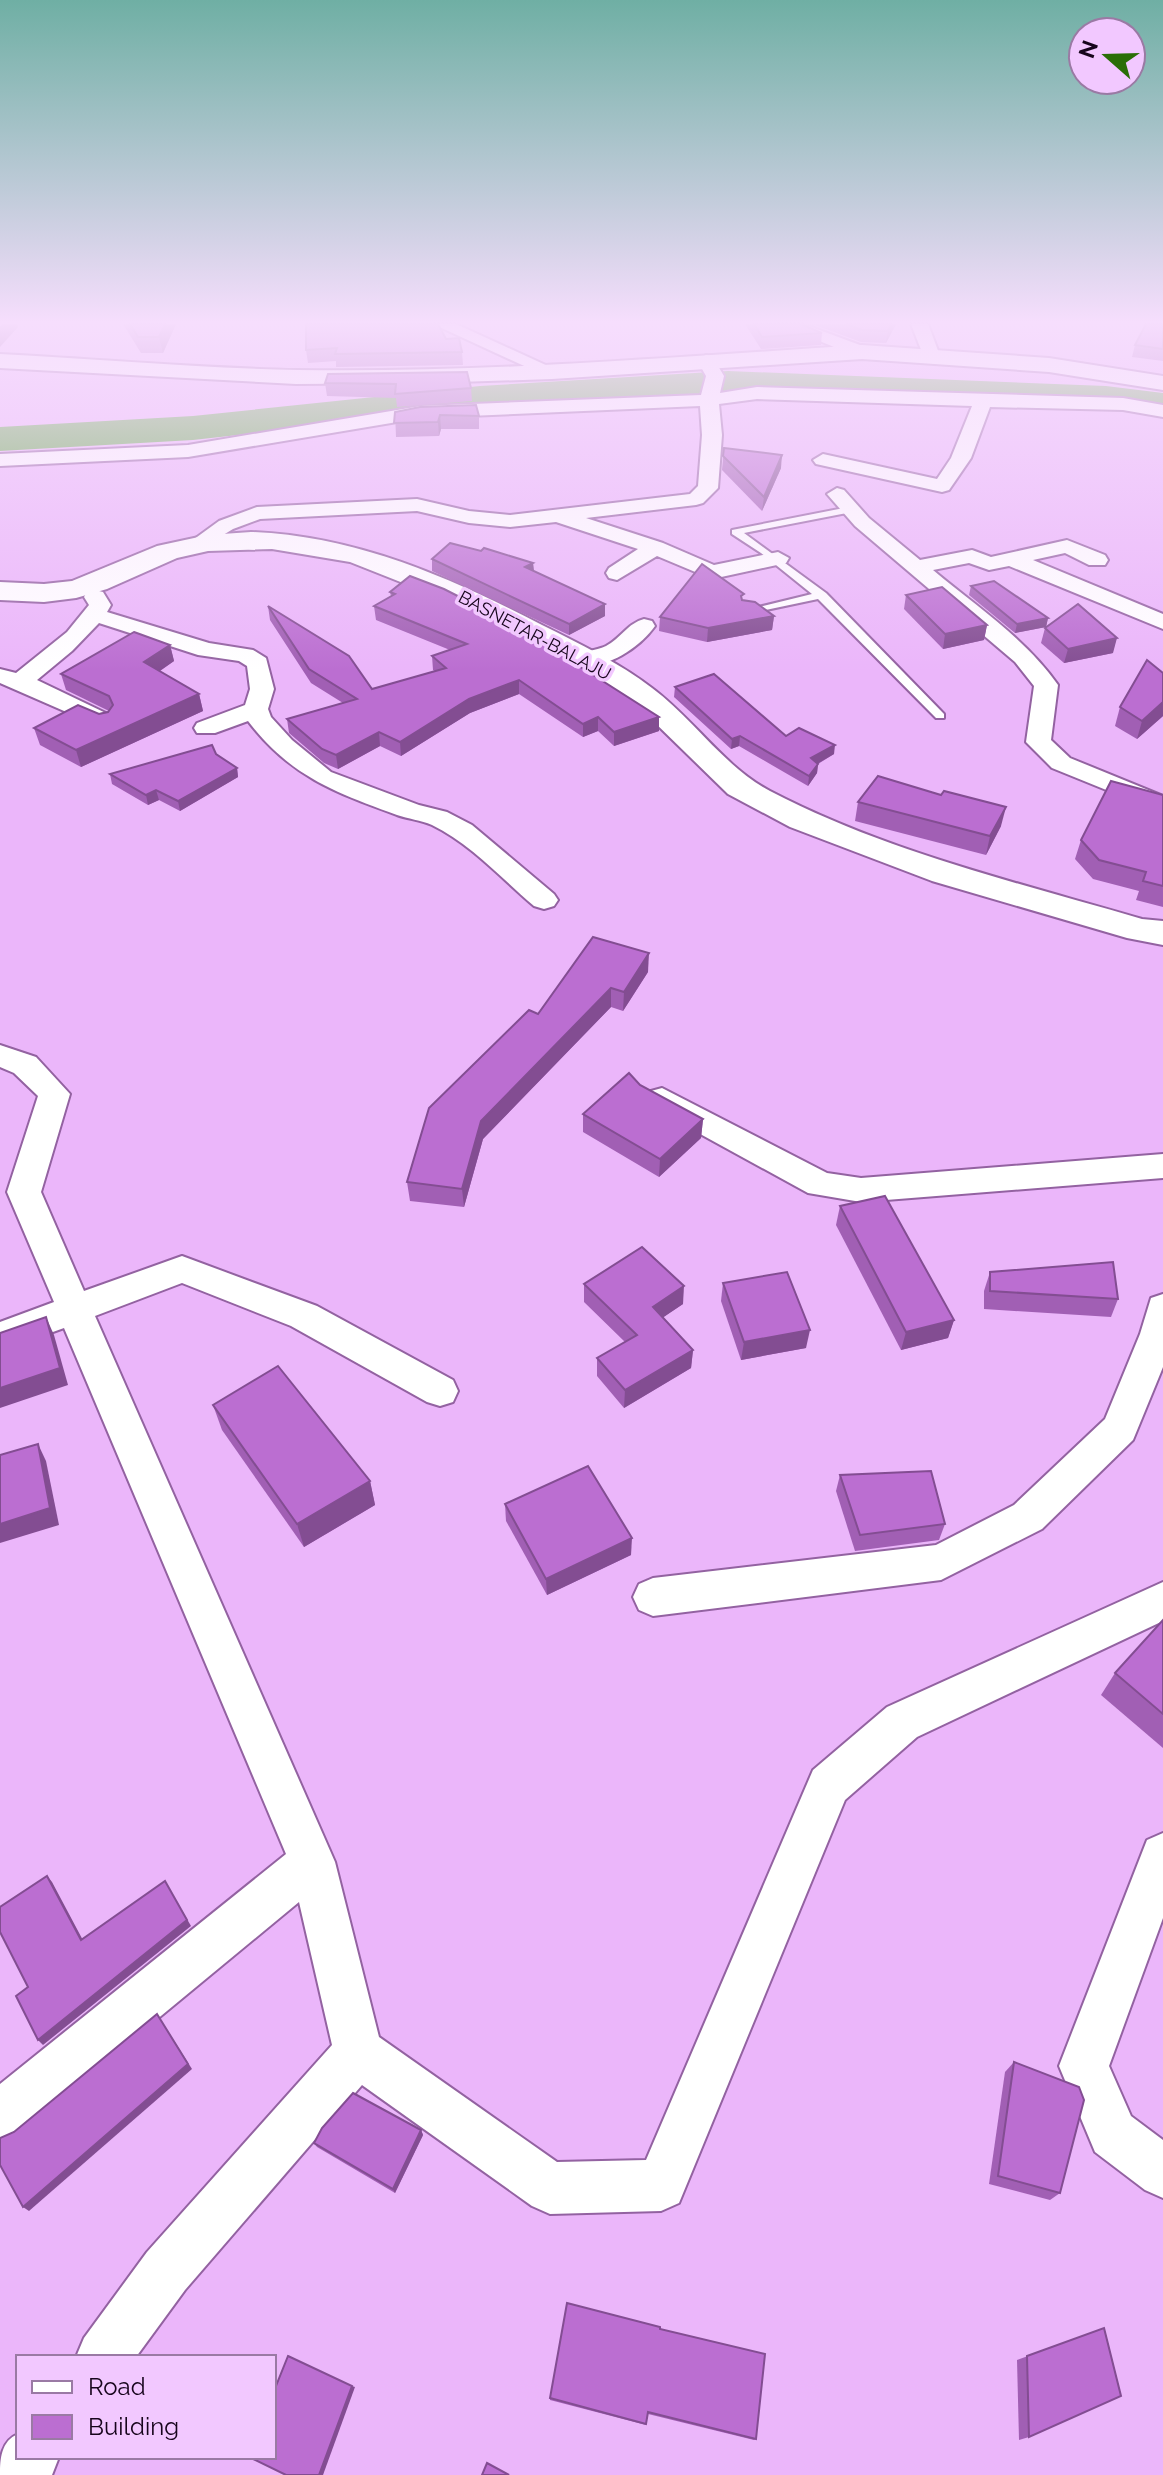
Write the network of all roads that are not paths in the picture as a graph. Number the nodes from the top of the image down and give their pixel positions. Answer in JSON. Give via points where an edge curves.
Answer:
{"nodes":[{"id":1,"x":257,"y":440,"type":"edge"},
{"id":2,"x":712,"y":440,"type":"edge"},
{"id":3,"x":968,"y":440,"type":"edge"},
{"id":4,"x":0,"y":460,"type":"edge"},
{"id":5,"x":823,"y":460,"type":"dead end"},
{"id":6,"x":942,"y":486,"type":"junction"},
{"id":7,"x":849,"y":510,"type":"junction"},
{"id":8,"x":556,"y":515,"type":"junction"},
{"id":9,"x":197,"y":545,"type":"junction"},
{"id":10,"x":655,"y":548,"type":"junction"},
{"id":11,"x":778,"y":558,"type":"junction"},
{"id":12,"x":1014,"y":560,"type":"junction"},
{"id":13,"x":1097,"y":560,"type":"dead end"},
{"id":14,"x":918,"y":567,"type":"junction"},
{"id":15,"x":617,"y":573,"type":"dead end"},
{"id":16,"x":0,"y":591,"type":"edge"},
{"id":17,"x":822,"y":595,"type":"junction"},
{"id":18,"x":92,"y":600,"type":"junction"},
{"id":19,"x":747,"y":611,"type":"edge"},
{"id":20,"x":1163,"y":622,"type":"edge"},
{"id":21,"x":644,"y":626,"type":"dead end"},
{"id":22,"x":587,"y":659,"type":"junction"},
{"id":23,"x":10,"y":679,"type":"edge"},
{"id":24,"x":256,"y":709,"type":"junction"},
{"id":25,"x":940,"y":716,"type":"dead end"},
{"id":26,"x":103,"y":721,"type":"edge"},
{"id":27,"x":206,"y":728,"type":"dead end"},
{"id":28,"x":1163,"y":805,"type":"edge"},
{"id":29,"x":544,"y":900,"type":"dead end"},
{"id":30,"x":1163,"y":933,"type":"edge"},
{"id":31,"x":0,"y":1056,"type":"edge"},
{"id":32,"x":652,"y":1093,"type":"edge"},
{"id":33,"x":1163,"y":1166,"type":"edge"},
{"id":34,"x":74,"y":1307,"type":"junction"},
{"id":35,"x":1163,"y":1308,"type":"edge"},
{"id":36,"x":0,"y":1337,"type":"edge"},
{"id":37,"x":440,"y":1391,"type":"dead end"},
{"id":38,"x":653,"y":1597,"type":"dead end"},
{"id":39,"x":1163,"y":1601,"type":"edge"},
{"id":40,"x":1163,"y":1856,"type":"edge"},
{"id":41,"x":312,"y":1862,"type":"junction"},
{"id":42,"x":358,"y":2052,"type":"junction"},
{"id":43,"x":0,"y":2116,"type":"edge"},
{"id":44,"x":1163,"y":2172,"type":"edge"},
{"id":45,"x":104,"y":2355,"type":"edge"}],
"edges":[{"from":1,"to":4,"type":"street","via":[[188,451]]},
{"from":2,"to":8,"type":"street","via":[[704,494]]},
{"from":3,"to":6,"type":"street"},
{"from":5,"to":6,"type":"street"},
{"from":6,"to":7,"type":"street","via":[[837,494]]},
{"from":7,"to":11,"type":"lane","via":[[735,532]]},
{"from":7,"to":14,"type":"street"},
{"from":8,"to":9,"type":"street","via":[[510,521],[417,505],[257,513]]},
{"from":8,"to":10,"type":"street"},
{"from":9,"to":18,"type":"street","name":"BASNETAR-BALAJU","via":[[168,552]]},
{"from":9,"to":22,"type":"street","name":"BASNETAR-BALAJU","via":[[257,540],[333,549],[378,562],[454,592]]},
{"from":10,"to":11,"type":"street","via":[[712,572]]},
{"from":10,"to":15,"type":"street"},
{"from":11,"to":17,"type":"lane"},
{"from":12,"to":13,"type":"street","via":[[1067,546]]},
{"from":12,"to":14,"type":"street","via":[[989,564],[972,556]]},
{"from":12,"to":20,"type":"street"},
{"from":14,"to":28,"type":"street","via":[[1023,657],[1046,685],[1038,742],[1061,763]]},
{"from":16,"to":18,"type":"street","name":"BASNETAR-BALAJU"},
{"from":17,"to":19,"type":"lane"},
{"from":17,"to":25,"type":"lane"},
{"from":18,"to":23,"type":"street","via":[[77,634]]},
{"from":18,"to":24,"type":"street","via":[[206,650],[245,655],[258,663],[262,689]]},
{"from":21,"to":22,"type":"street","via":[[616,650]]},
{"from":22,"to":30,"type":"street","name":"BASNETAR-BALAJU","via":[[646,697],[722,774],[810,823],[880,853]]},
{"from":23,"to":26,"type":"street"},
{"from":24,"to":27,"type":"street"},
{"from":24,"to":29,"type":"street","via":[[283,745],[322,777],[463,831]]},
{"from":31,"to":34,"type":"street","via":[[25,1065],[54,1094],[24,1192]]},
{"from":32,"to":33,"type":"street","via":[[820,1184],[861,1190]]},
{"from":34,"to":36,"type":"street"},
{"from":34,"to":37,"type":"street","via":[[182,1269],[304,1316]]},
{"from":34,"to":41,"type":"street"},
{"from":35,"to":38,"type":"street","via":[[1120,1429],[1028,1517],[941,1562]]},
{"from":39,"to":42,"type":"street","via":[[902,1722],[829,1785],[661,2185],[550,2188]]},
{"from":40,"to":44,"type":"street","via":[[1084,2066],[1113,2134]]},
{"from":41,"to":42,"type":"street"},
{"from":41,"to":43,"type":"street"},
{"from":42,"to":45,"type":"street","via":[[166,2271]]}]}
